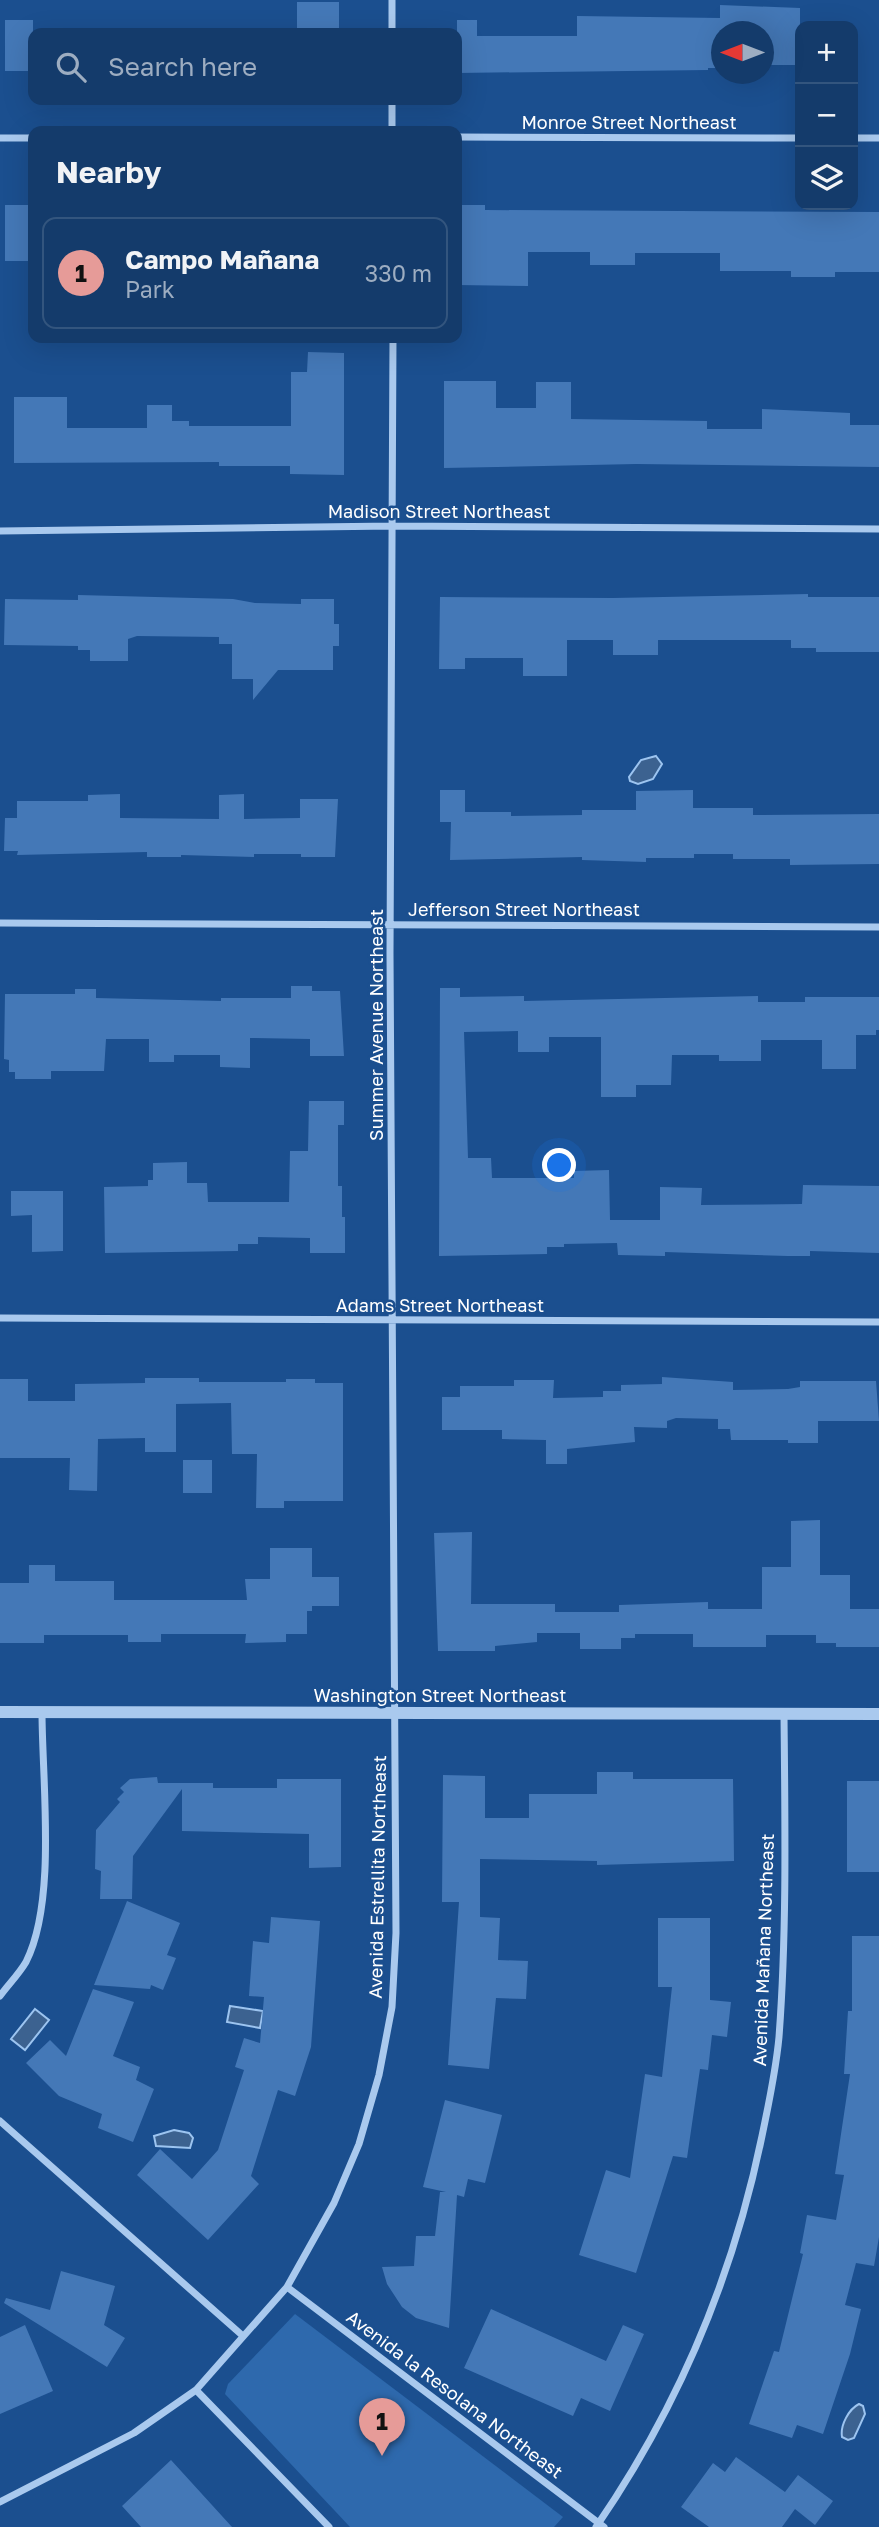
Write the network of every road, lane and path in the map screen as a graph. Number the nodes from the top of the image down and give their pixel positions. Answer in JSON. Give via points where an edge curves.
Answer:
{"nodes":[{"id":1,"x":392,"y":0,"type":"edge"},
{"id":2,"x":392,"y":28,"type":"edge"},
{"id":3,"x":392,"y":105,"type":"edge"},
{"id":4,"x":392,"y":126,"type":"edge"},
{"id":5,"x":462,"y":137,"type":"edge"},
{"id":6,"x":0,"y":138,"type":"edge"},
{"id":7,"x":28,"y":138,"type":"edge"},
{"id":8,"x":795,"y":138,"type":"edge"},
{"id":9,"x":858,"y":138,"type":"edge"},
{"id":10,"x":879,"y":138,"type":"edge"},
{"id":11,"x":393,"y":343,"type":"edge"},
{"id":12,"x":393,"y":526,"type":"junction"},
{"id":13,"x":879,"y":529,"type":"edge"},
{"id":14,"x":0,"y":531,"type":"edge"},
{"id":15,"x":0,"y":923,"type":"edge"},
{"id":16,"x":390,"y":924,"type":"junction"},
{"id":17,"x":879,"y":927,"type":"edge"},
{"id":18,"x":0,"y":1318,"type":"edge"},
{"id":19,"x":393,"y":1321,"type":"junction"},
{"id":20,"x":879,"y":1322,"type":"edge"},
{"id":21,"x":0,"y":1712,"type":"edge"},
{"id":22,"x":42,"y":1712,"type":"junction"},
{"id":23,"x":395,"y":1712,"type":"junction"},
{"id":24,"x":783,"y":1714,"type":"junction"},
{"id":25,"x":879,"y":1714,"type":"edge"},
{"id":26,"x":0,"y":1996,"type":"edge"},
{"id":27,"x":0,"y":2121,"type":"edge"},
{"id":28,"x":287,"y":2287,"type":"junction"},
{"id":29,"x":243,"y":2336,"type":"junction"},
{"id":30,"x":196,"y":2390,"type":"junction"},
{"id":31,"x":0,"y":2502,"type":"edge"},
{"id":32,"x":599,"y":2526,"type":"edge"},
{"id":33,"x":329,"y":2527,"type":"edge"}],
"edges":[{"from":1,"to":2,"type":"street"},
{"from":3,"to":4,"type":"street"},
{"from":5,"to":8,"type":"street","name":"Monroe Street Northeast"},
{"from":6,"to":7,"type":"street"},
{"from":9,"to":10,"type":"street"},
{"from":11,"to":12,"type":"street","name":"Summer Avenue Northeast"},
{"from":12,"to":13,"type":"street","name":"Madison Street Northeast"},
{"from":12,"to":14,"type":"street","name":"Madison Street Northeast"},
{"from":12,"to":16,"type":"street","name":"Summer Avenue Northeast"},
{"from":15,"to":16,"type":"street","name":"Jefferson Street Northeast"},
{"from":16,"to":17,"type":"street","name":"Jefferson Street Northeast"},
{"from":16,"to":19,"type":"street","name":"Summer Avenue Northeast"},
{"from":18,"to":19,"type":"street","name":"Adams Street Northeast"},
{"from":19,"to":20,"type":"street","name":"Adams Street Northeast"},
{"from":19,"to":23,"type":"street","name":"Summer Avenue Northeast"},
{"from":21,"to":22,"type":"street","name":"Washington Street Northeast"},
{"from":22,"to":23,"type":"street","name":"Washington Street Northeast"},
{"from":22,"to":26,"type":"street","via":[[40,1917],[25,1962]]},
{"from":23,"to":24,"type":"street","name":"Washington Street Northeast"},
{"from":23,"to":28,"type":"street","name":"Avenida Estrellita Northeast","via":[[396,1933],[392,2007],[382,2062],[354,2156],[334,2203]]},
{"from":24,"to":25,"type":"street","name":"Washington Street Northeast"},
{"from":24,"to":32,"type":"street","name":"Avenida Mañana Northeast","via":[[779,2038],[751,2193],[701,2337],[658,2428]]},
{"from":27,"to":29,"type":"street"},
{"from":28,"to":29,"type":"street","name":"Avenida Estrellita Northeast"},
{"from":28,"to":32,"type":"street","name":"Avenida la Resolana Northeast"},
{"from":29,"to":30,"type":"street","name":"Avenida Estrellita Northeast"},
{"from":30,"to":31,"type":"street","name":"Avenida Estrellita Northeast","via":[[134,2433]]},
{"from":30,"to":33,"type":"street"}]}
